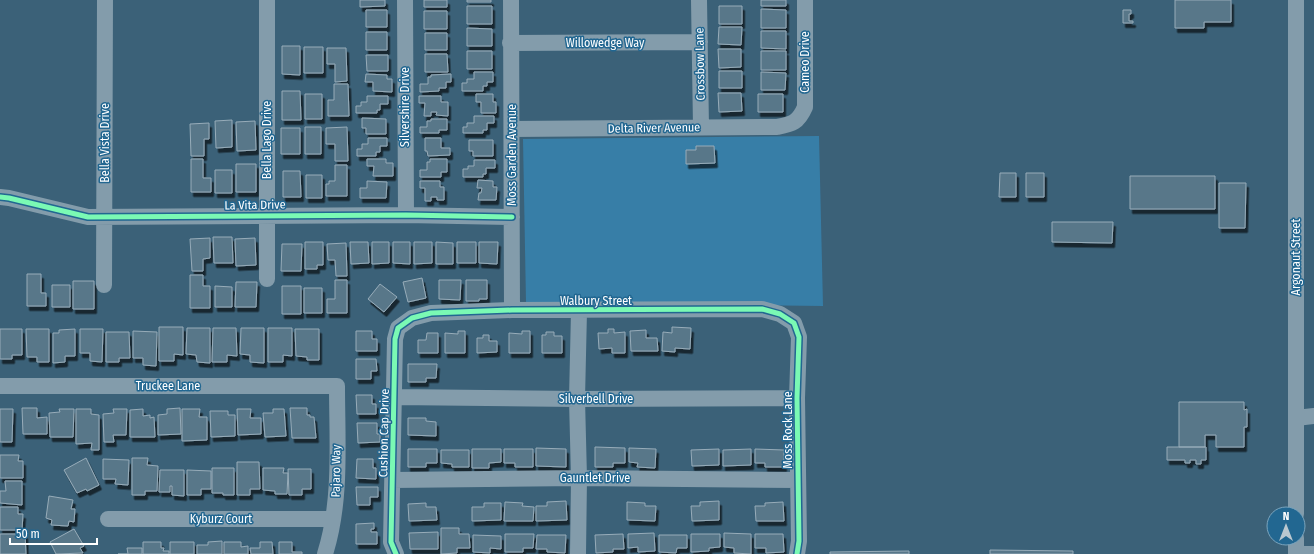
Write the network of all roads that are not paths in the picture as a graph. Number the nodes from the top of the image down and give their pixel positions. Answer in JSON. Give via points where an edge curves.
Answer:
{"nodes":[{"id":1,"x":105,"y":0,"type":"edge"},
{"id":2,"x":267,"y":0,"type":"edge"},
{"id":3,"x":405,"y":0,"type":"edge"},
{"id":4,"x":511,"y":0,"type":"edge"},
{"id":5,"x":699,"y":0,"type":"edge"},
{"id":6,"x":805,"y":0,"type":"edge"},
{"id":7,"x":1296,"y":0,"type":"edge"},
{"id":8,"x":700,"y":42,"type":"junction"},
{"id":9,"x":510,"y":43,"type":"junction"},
{"id":10,"x":796,"y":122,"type":"joint"},
{"id":11,"x":701,"y":127,"type":"junction"},
{"id":12,"x":512,"y":129,"type":"junction"},
{"id":13,"x":0,"y":198,"type":"edge"},
{"id":14,"x":267,"y":215,"type":"junction"},
{"id":15,"x":406,"y":215,"type":"junction"},
{"id":16,"x":104,"y":218,"type":"junction"},
{"id":17,"x":512,"y":218,"type":"junction"},
{"id":18,"x":267,"y":279,"type":"dead end"},
{"id":19,"x":104,"y":285,"type":"dead end"},
{"id":20,"x":512,"y":310,"type":"junction"},
{"id":21,"x":580,"y":311,"type":"junction"},
{"id":22,"x":780,"y":314,"type":"joint"},
{"id":23,"x":412,"y":318,"type":"joint"},
{"id":24,"x":0,"y":386,"type":"edge"},
{"id":25,"x":337,"y":386,"type":"joint"},
{"id":26,"x":395,"y":397,"type":"junction"},
{"id":27,"x":797,"y":398,"type":"junction"},
{"id":28,"x":577,"y":399,"type":"junction"},
{"id":29,"x":1314,"y":416,"type":"edge"},
{"id":30,"x":1296,"y":418,"type":"junction"},
{"id":31,"x":580,"y":478,"type":"junction"},
{"id":32,"x":393,"y":480,"type":"junction"},
{"id":33,"x":797,"y":480,"type":"junction"},
{"id":34,"x":1296,"y":506,"type":"edge"},
{"id":35,"x":108,"y":519,"type":"dead end"},
{"id":36,"x":334,"y":519,"type":"junction"},
{"id":37,"x":325,"y":554,"type":"edge"},
{"id":38,"x":396,"y":554,"type":"edge"},
{"id":39,"x":578,"y":554,"type":"edge"},
{"id":40,"x":797,"y":554,"type":"edge"},
{"id":41,"x":1296,"y":554,"type":"edge"},
{"id":42,"x":1314,"y":554,"type":"edge"}],
"edges":[{"from":1,"to":16,"type":"street","name":"Bella Vista Drive"},
{"from":2,"to":14,"type":"street","name":"Bella Lago Drive"},
{"from":3,"to":15,"type":"street","name":"Silvershire Drive"},
{"from":4,"to":9,"type":"street","name":"Moss Garden Avenue"},
{"from":5,"to":8,"type":"street","name":"Crossbow Lane"},
{"from":6,"to":10,"type":"street","name":"Cameo Drive","via":[[805,108]]},
{"from":7,"to":30,"type":"street","name":"Argonaut Street"},
{"from":8,"to":9,"type":"street","name":"Willowedge Way"},
{"from":8,"to":11,"type":"street","name":"Crossbow Lane"},
{"from":9,"to":12,"type":"street","name":"Moss Garden Avenue"},
{"from":10,"to":11,"type":"street","name":"Delta River Avenue","via":[[776,127]]},
{"from":11,"to":12,"type":"street","name":"Delta River Avenue"},
{"from":12,"to":17,"type":"street","name":"Moss Garden Avenue"},
{"from":13,"to":16,"type":"street","name":"La Vita Drive","via":[[88,217]]},
{"from":14,"to":15,"type":"street","name":"La Vita Drive"},
{"from":14,"to":16,"type":"street","name":"La Vita Drive"},
{"from":14,"to":18,"type":"street","name":"Bella Lago Drive"},
{"from":15,"to":17,"type":"street","name":"La Vita Drive"},
{"from":16,"to":19,"type":"street","name":"Bella Vista Drive"},
{"from":17,"to":20,"type":"street","name":"Moss Garden Avenue"},
{"from":20,"to":21,"type":"street","name":"Walbury Street"},
{"from":20,"to":23,"type":"street","name":"Walbury Street","via":[[431,313]]},
{"from":21,"to":22,"type":"street","name":"Walbury Street","via":[[764,309]]},
{"from":21,"to":28,"type":"street"},
{"from":22,"to":27,"type":"street","name":"Moss Rock Lane","via":[[794,323],[799,337]]},
{"from":23,"to":26,"type":"street","name":"Cushion Cap Drive","via":[[398,328],[395,339]]},
{"from":24,"to":25,"type":"street","name":"Truckee Lane"},
{"from":25,"to":36,"type":"street","name":"Pajaro Way","via":[[337,491]]},
{"from":26,"to":28,"type":"street","name":"Silverbell Drive"},
{"from":26,"to":32,"type":"street","name":"Cushion Cap Drive"},
{"from":27,"to":28,"type":"street","name":"Silverbell Drive"},
{"from":27,"to":33,"type":"street","name":"Moss Rock Lane"},
{"from":28,"to":31,"type":"street"},
{"from":29,"to":30,"type":"street"},
{"from":30,"to":34,"type":"street","name":"Argonaut Street"},
{"from":31,"to":32,"type":"street","name":"Gauntlet Drive"},
{"from":31,"to":33,"type":"street","name":"Gauntlet Drive"},
{"from":31,"to":39,"type":"street"},
{"from":32,"to":38,"type":"street","name":"Cushion Cap Drive","via":[[391,542]]},
{"from":33,"to":40,"type":"street","name":"Moss Rock Lane"},
{"from":35,"to":36,"type":"street","name":"Kyburz Court"},
{"from":36,"to":37,"type":"street","name":"Pajaro Way"},
{"from":41,"to":42,"type":"street"}]}
